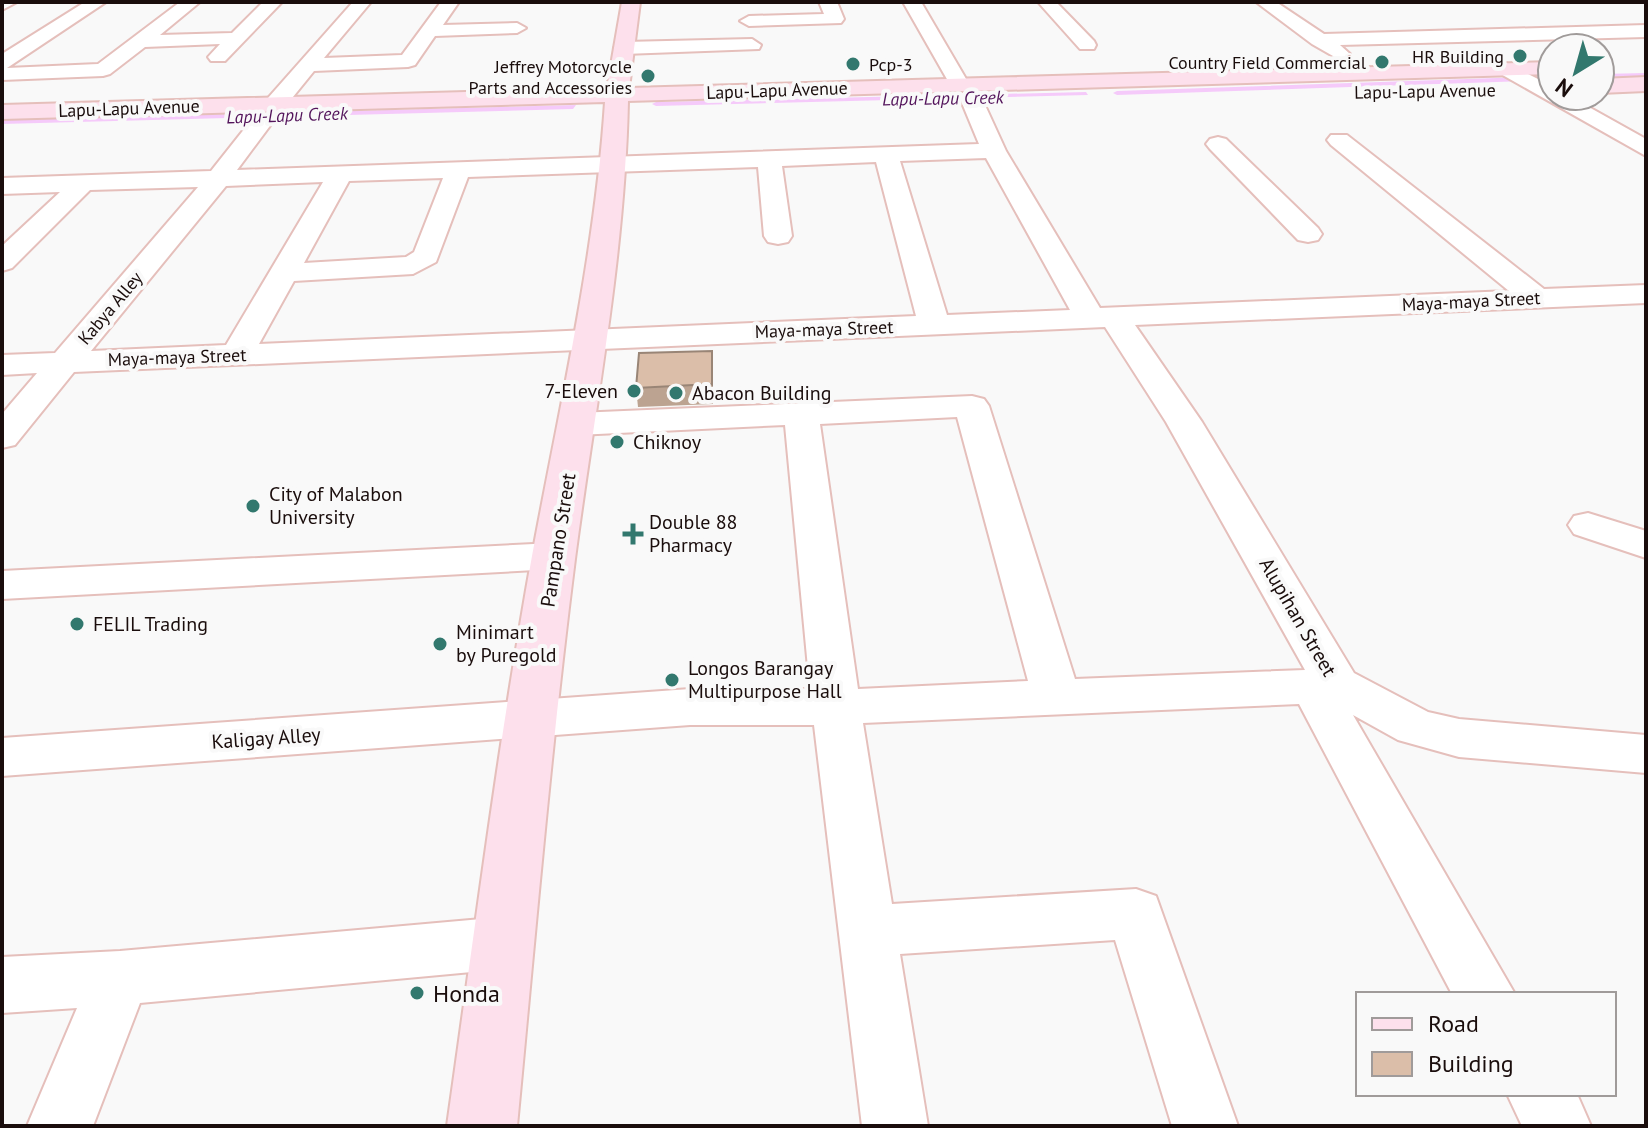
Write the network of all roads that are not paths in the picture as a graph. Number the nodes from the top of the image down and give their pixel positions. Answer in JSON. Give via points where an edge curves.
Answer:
{"nodes":[{"id":1,"x":8,"y":2,"type":"edge"},
{"id":2,"x":97,"y":2,"type":"edge"},
{"id":3,"x":191,"y":2,"type":"edge"},
{"id":4,"x":273,"y":2,"type":"edge"},
{"id":5,"x":362,"y":2,"type":"edge"},
{"id":6,"x":450,"y":2,"type":"edge"},
{"id":7,"x":631,"y":2,"type":"edge"},
{"id":8,"x":746,"y":2,"type":"edge"},
{"id":9,"x":828,"y":2,"type":"edge"},
{"id":10,"x":912,"y":2,"type":"edge"},
{"id":11,"x":1047,"y":2,"type":"edge"},
{"id":12,"x":1265,"y":2,"type":"edge"},
{"id":13,"x":2,"y":5,"type":"edge"},
{"id":14,"x":749,"y":21,"type":"junction"},
{"id":15,"x":431,"y":31,"type":"junction"},
{"id":16,"x":1646,"y":31,"type":"edge"},
{"id":17,"x":237,"y":38,"type":"junction"},
{"id":18,"x":1319,"y":40,"type":"junction"},
{"id":19,"x":141,"y":41,"type":"junction"},
{"id":20,"x":1087,"y":45,"type":"dead end"},
{"id":21,"x":624,"y":48,"type":"junction"},
{"id":22,"x":509,"y":49,"type":"dead end"},
{"id":23,"x":217,"y":58,"type":"dead end"},
{"id":24,"x":2,"y":63,"type":"edge"},
{"id":25,"x":308,"y":65,"type":"junction"},
{"id":26,"x":1646,"y":65,"type":"edge"},
{"id":27,"x":1616,"y":66,"type":"edge"},
{"id":28,"x":1369,"y":73,"type":"junction"},
{"id":29,"x":2,"y":74,"type":"edge"},
{"id":30,"x":1098,"y":80,"type":"junction"},
{"id":31,"x":1535,"y":84,"type":"edge"},
{"id":32,"x":1646,"y":84,"type":"edge"},
{"id":33,"x":1616,"y":85,"type":"edge"},
{"id":34,"x":966,"y":94,"type":"junction"},
{"id":35,"x":1116,"y":99,"type":"junction"},
{"id":36,"x":617,"y":104,"type":"junction"},
{"id":37,"x":2,"y":112,"type":"edge"},
{"id":38,"x":268,"y":113,"type":"junction"},
{"id":39,"x":2,"y":131,"type":"edge"},
{"id":40,"x":1339,"y":140,"type":"dead end"},
{"id":41,"x":1218,"y":144,"type":"dead end"},
{"id":42,"x":1646,"y":149,"type":"edge"},
{"id":43,"x":994,"y":151,"type":"junction"},
{"id":44,"x":886,"y":155,"type":"junction"},
{"id":45,"x":769,"y":159,"type":"junction"},
{"id":46,"x":614,"y":163,"type":"junction"},
{"id":47,"x":458,"y":170,"type":"junction"},
{"id":48,"x":340,"y":175,"type":"junction"},
{"id":49,"x":218,"y":179,"type":"junction"},
{"id":50,"x":82,"y":184,"type":"junction"},
{"id":51,"x":2,"y":186,"type":"edge"},
{"id":52,"x":1308,"y":234,"type":"dead end"},
{"id":53,"x":778,"y":236,"type":"dead end"},
{"id":54,"x":2,"y":262,"type":"edge"},
{"id":55,"x":284,"y":273,"type":"junction"},
{"id":56,"x":1642,"y":297,"type":"edge"},
{"id":57,"x":1536,"y":298,"type":"junction"},
{"id":58,"x":1102,"y":318,"type":"junction"},
{"id":59,"x":934,"y":325,"type":"junction"},
{"id":60,"x":591,"y":340,"type":"junction"},
{"id":61,"x":237,"y":355,"type":"junction"},
{"id":62,"x":66,"y":362,"type":"junction"},
{"id":63,"x":2,"y":365,"type":"edge"},
{"id":64,"x":801,"y":412,"type":"junction"},
{"id":65,"x":577,"y":424,"type":"junction"},
{"id":66,"x":2,"y":437,"type":"edge"},
{"id":67,"x":1588,"y":525,"type":"dead end"},
{"id":68,"x":1646,"y":545,"type":"edge"},
{"id":69,"x":554,"y":556,"type":"junction"},
{"id":70,"x":2,"y":585,"type":"edge"},
{"id":71,"x":1330,"y":685,"type":"junction"},
{"id":72,"x":1056,"y":696,"type":"junction"},
{"id":73,"x":836,"y":707,"type":"junction"},
{"id":74,"x":530,"y":719,"type":"junction"},
{"id":75,"x":1646,"y":754,"type":"edge"},
{"id":76,"x":2,"y":757,"type":"edge"},
{"id":77,"x":868,"y":931,"type":"junction"},
{"id":78,"x":504,"y":943,"type":"junction"},
{"id":79,"x":120,"y":978,"type":"junction"},
{"id":80,"x":2,"y":985,"type":"edge"},
{"id":81,"x":1483,"y":992,"type":"edge"},
{"id":82,"x":1541,"y":1096,"type":"edge"},
{"id":83,"x":60,"y":1126,"type":"edge"},
{"id":84,"x":482,"y":1126,"type":"edge"},
{"id":85,"x":895,"y":1126,"type":"edge"},
{"id":86,"x":1205,"y":1126,"type":"edge"},
{"id":87,"x":1558,"y":1126,"type":"edge"}],
"edges":[{"from":1,"to":13,"type":"street"},
{"from":2,"to":24,"type":"street"},
{"from":3,"to":19,"type":"street"},
{"from":4,"to":17,"type":"street"},
{"from":5,"to":25,"type":"street","name":"Kabya Alley"},
{"from":6,"to":15,"type":"street"},
{"from":7,"to":21,"type":"main road","name":"Pampano Street"},
{"from":8,"to":14,"type":"street"},
{"from":9,"to":14,"type":"street","via":[[835,19]]},
{"from":10,"to":34,"type":"street","name":"Alupihan Street"},
{"from":11,"to":20,"type":"street"},
{"from":12,"to":18,"type":"street"},
{"from":14,"to":21,"type":"street","via":[[754,50]]},
{"from":15,"to":22,"type":"street","via":[[519,22]]},
{"from":15,"to":25,"type":"street","via":[[408,61]]},
{"from":16,"to":18,"type":"street"},
{"from":17,"to":19,"type":"street"},
{"from":17,"to":23,"type":"street"},
{"from":18,"to":28,"type":"street"},
{"from":19,"to":29,"type":"street","via":[[101,71]]},
{"from":21,"to":36,"type":"main road","name":"Pampano Street"},
{"from":25,"to":38,"type":"street","name":"Kabya Alley"},
{"from":26,"to":27,"type":"main road"},
{"from":28,"to":30,"type":"main road","name":"Lapu-Lapu Avenue"},
{"from":28,"to":31,"type":"main road","name":"Lapu-Lapu Avenue"},
{"from":30,"to":34,"type":"main road","name":"Lapu-Lapu Avenue"},
{"from":30,"to":35,"type":"main road"},
{"from":31,"to":35,"type":"main road","name":"Lapu-Lapu Avenue"},
{"from":31,"to":42,"type":"street"},
{"from":32,"to":33,"type":"main road"},
{"from":34,"to":35,"type":"main road","name":"Lapu-Lapu Avenue"},
{"from":34,"to":36,"type":"main road","name":"Lapu-Lapu Avenue"},
{"from":34,"to":43,"type":"street","name":"Alupihan Street"},
{"from":36,"to":38,"type":"main road","name":"Lapu-Lapu Avenue"},
{"from":36,"to":46,"type":"main road","name":"Pampano Street"},
{"from":37,"to":38,"type":"main road","name":"Lapu-Lapu Avenue"},
{"from":38,"to":39,"type":"main road","name":"Lapu-Lapu Avenue"},
{"from":38,"to":49,"type":"street","name":"Kabya Alley"},
{"from":40,"to":57,"type":"street"},
{"from":41,"to":52,"type":"street"},
{"from":43,"to":44,"type":"street"},
{"from":43,"to":58,"type":"street","name":"Alupihan Street"},
{"from":44,"to":45,"type":"street"},
{"from":44,"to":59,"type":"street"},
{"from":45,"to":46,"type":"street"},
{"from":45,"to":53,"type":"street"},
{"from":46,"to":47,"type":"street"},
{"from":46,"to":60,"type":"main road","name":"Pampano Street"},
{"from":47,"to":48,"type":"street"},
{"from":47,"to":55,"type":"street","via":[[421,261]]},
{"from":48,"to":49,"type":"street"},
{"from":48,"to":55,"type":"street"},
{"from":49,"to":50,"type":"street"},
{"from":49,"to":62,"type":"street","name":"Kabya Alley"},
{"from":50,"to":51,"type":"street"},
{"from":50,"to":54,"type":"street"},
{"from":55,"to":61,"type":"street"},
{"from":56,"to":57,"type":"street","name":"Maya-maya Street"},
{"from":57,"to":58,"type":"street","name":"Maya-maya Street"},
{"from":58,"to":59,"type":"street","name":"Maya-maya Street"},
{"from":58,"to":71,"type":"street","name":"Alupihan Street","via":[[1184,422]]},
{"from":59,"to":60,"type":"street","name":"Maya-maya Street"},
{"from":60,"to":61,"type":"street","name":"Maya-maya Street"},
{"from":60,"to":65,"type":"main road","name":"Pampano Street"},
{"from":61,"to":62,"type":"street","name":"Maya-maya Street"},
{"from":62,"to":63,"type":"street","name":"Maya-maya Street"},
{"from":62,"to":66,"type":"street","name":"Kabya Alley"},
{"from":64,"to":65,"type":"street"},
{"from":64,"to":72,"type":"street","via":[[972,406]]},
{"from":64,"to":73,"type":"street"},
{"from":65,"to":69,"type":"main road","name":"Pampano Street"},
{"from":67,"to":68,"type":"street"},
{"from":69,"to":70,"type":"street"},
{"from":69,"to":74,"type":"main road","name":"Pampano Street"},
{"from":71,"to":72,"type":"street","name":"Kaligay Alley"},
{"from":71,"to":75,"type":"street","name":"Alupihan Street","via":[[1415,727],[1459,738]]},
{"from":71,"to":81,"type":"street","via":[[1323,706]]},
{"from":72,"to":73,"type":"street","name":"Kaligay Alley"},
{"from":73,"to":74,"type":"street","name":"Kaligay Alley","via":[[690,707]]},
{"from":73,"to":77,"type":"street"},
{"from":74,"to":76,"type":"street","name":"Kaligay Alley"},
{"from":74,"to":78,"type":"main road","name":"Pampano Street"},
{"from":77,"to":85,"type":"street"},
{"from":77,"to":86,"type":"street","via":[[1136,914]]},
{"from":78,"to":79,"type":"street"},
{"from":78,"to":84,"type":"main road","name":"Pampano Street"},
{"from":79,"to":80,"type":"street"},
{"from":79,"to":83,"type":"street"},
{"from":82,"to":87,"type":"street"}]}
